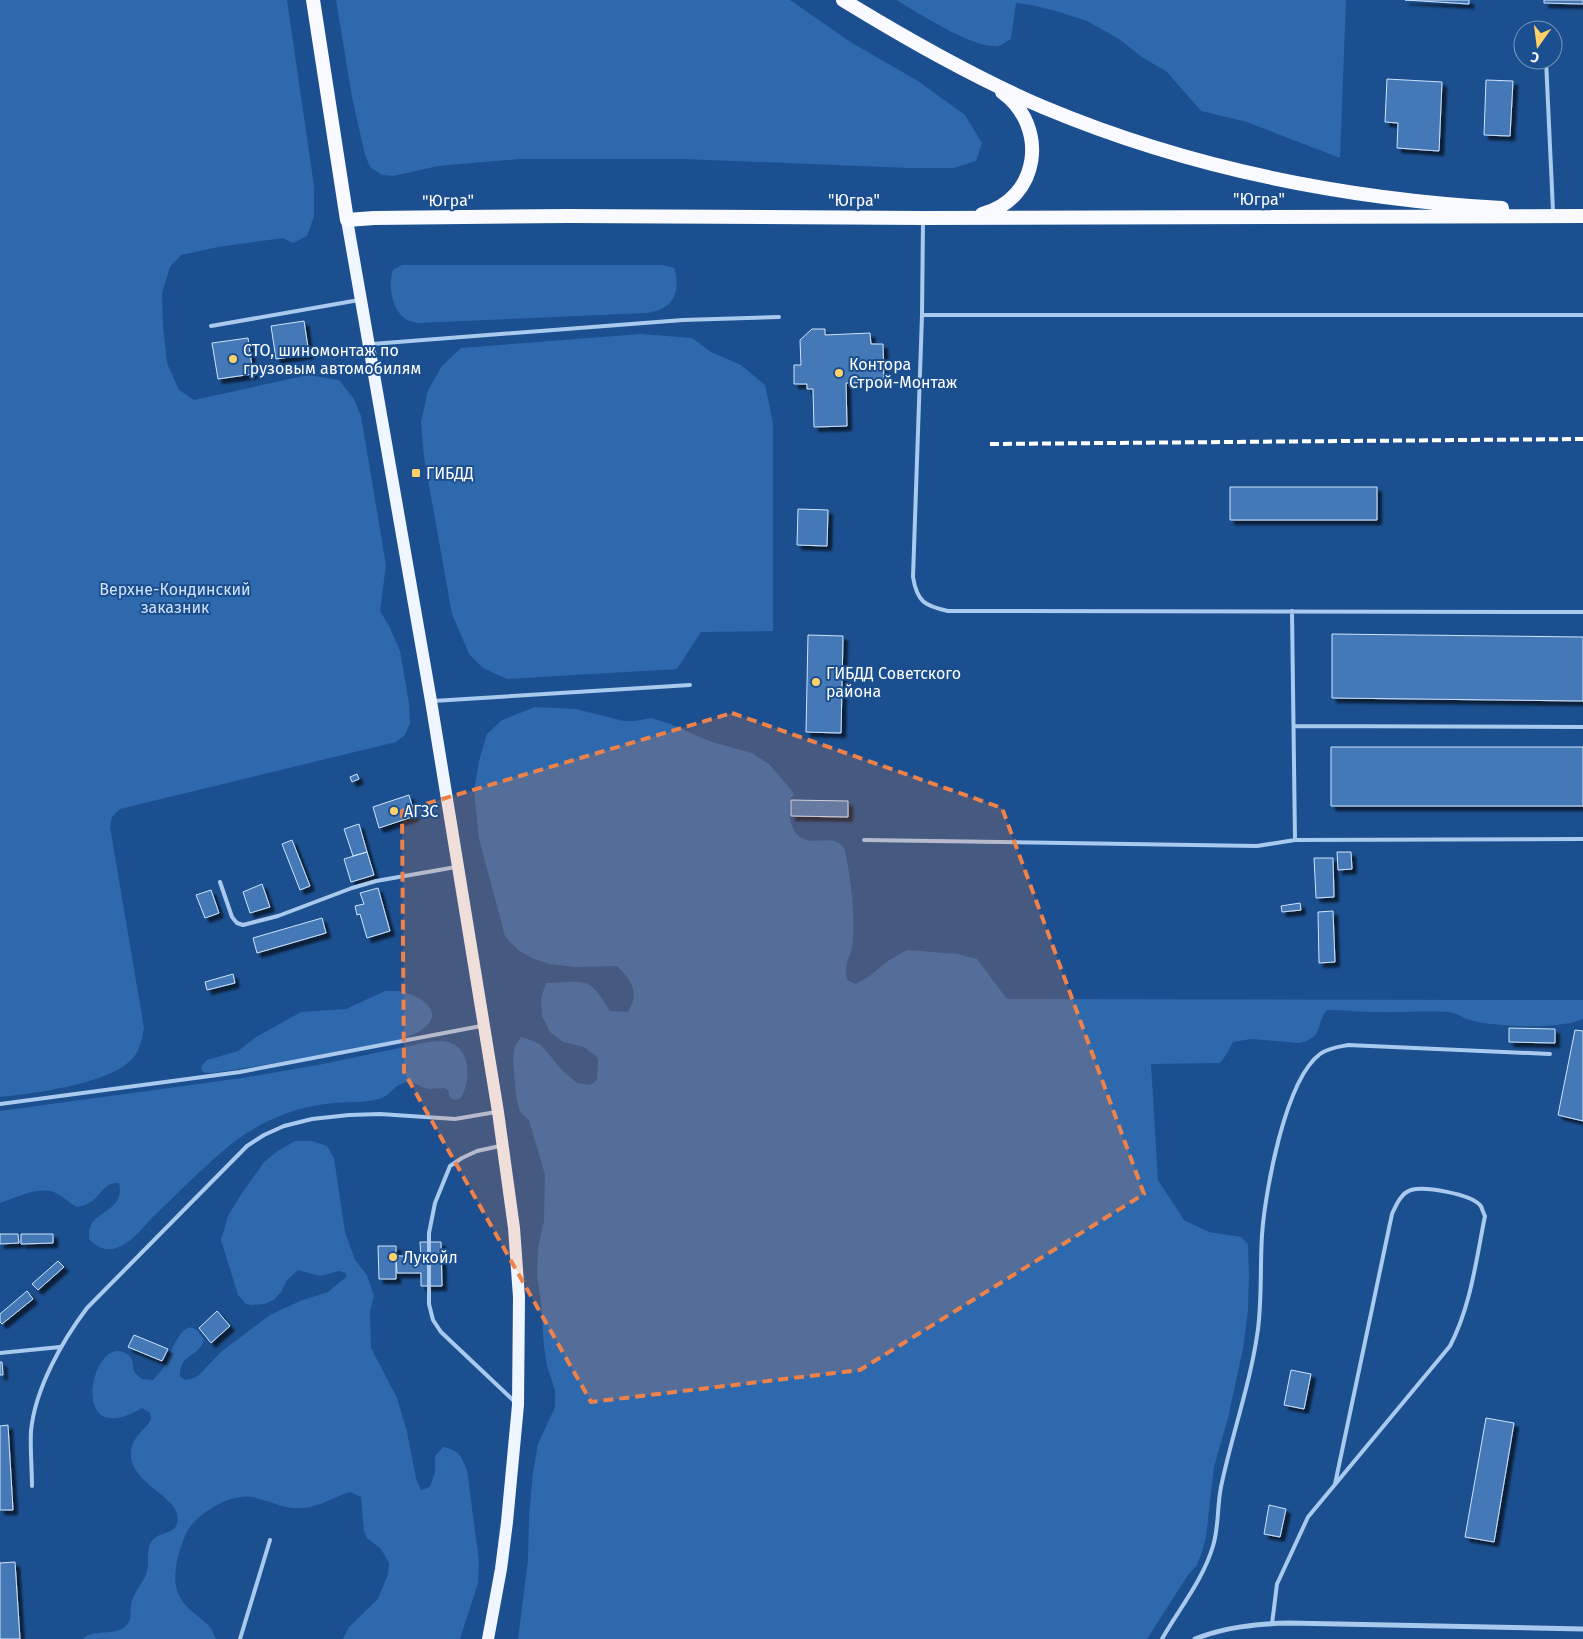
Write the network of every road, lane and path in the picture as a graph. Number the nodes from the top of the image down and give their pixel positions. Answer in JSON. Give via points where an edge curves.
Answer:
{"nodes":[{"id":1,"x":313,"y":0,"type":"edge"},
{"id":2,"x":843,"y":0,"type":"edge"},
{"id":3,"x":1546,"y":70,"type":"edge"},
{"id":4,"x":987,"y":81,"type":"junction"},
{"id":5,"x":1552,"y":211,"type":"junction"},
{"id":6,"x":1583,"y":214,"type":"edge"},
{"id":7,"x":959,"y":217,"type":"junction"},
{"id":8,"x":924,"y":218,"type":"junction"},
{"id":9,"x":347,"y":220,"type":"junction"},
{"id":10,"x":361,"y":299,"type":"junction"},
{"id":11,"x":922,"y":315,"type":"junction"},
{"id":12,"x":1583,"y":315,"type":"edge"},
{"id":13,"x":779,"y":317,"type":"dead end"},
{"id":14,"x":211,"y":326,"type":"dead end"},
{"id":15,"x":369,"y":345,"type":"junction"},
{"id":16,"x":1292,"y":611,"type":"junction"},
{"id":17,"x":1583,"y":612,"type":"edge"},
{"id":18,"x":690,"y":685,"type":"dead end"},
{"id":19,"x":431,"y":701,"type":"junction"},
{"id":20,"x":1294,"y":726,"type":"junction"},
{"id":21,"x":1583,"y":728,"type":"edge"},
{"id":22,"x":1583,"y":839,"type":"edge"},
{"id":23,"x":864,"y":840,"type":"dead end"},
{"id":24,"x":1295,"y":840,"type":"junction"},
{"id":25,"x":458,"y":866,"type":"junction"},
{"id":26,"x":220,"y":882,"type":"dead end"},
{"id":27,"x":483,"y":1025,"type":"junction"},
{"id":28,"x":1550,"y":1054,"type":"dead end"},
{"id":29,"x":0,"y":1104,"type":"edge"},
{"id":30,"x":498,"y":1112,"type":"junction"},
{"id":31,"x":503,"y":1145,"type":"junction"},
{"id":32,"x":60,"y":1347,"type":"junction"},
{"id":33,"x":0,"y":1353,"type":"edge"},
{"id":34,"x":518,"y":1405,"type":"junction"},
{"id":35,"x":1335,"y":1484,"type":"junction"},
{"id":36,"x":32,"y":1486,"type":"dead end"},
{"id":37,"x":270,"y":1540,"type":"dead end"},
{"id":38,"x":1272,"y":1624,"type":"junction"},
{"id":39,"x":1583,"y":1629,"type":"edge"},
{"id":40,"x":240,"y":1639,"type":"edge"},
{"id":41,"x":488,"y":1639,"type":"edge"},
{"id":42,"x":1162,"y":1639,"type":"edge"},
{"id":43,"x":1195,"y":1639,"type":"edge"}],
"edges":[{"from":1,"to":9,"type":"highway"},
{"from":2,"to":4,"type":"highway","name":"\"Югра\"","via":[[932,53]]},
{"from":3,"to":5,"type":"lane"},
{"from":4,"to":5,"type":"highway","name":"\"Югра\"","via":[[1044,107],[1137,142],[1259,175],[1398,199]]},
{"from":4,"to":7,"type":"highway","via":[[1009,97],[1024,118],[1031,141],[1030,167],[1019,191],[1004,205],[983,214]]},
{"from":5,"to":6,"type":"highway","name":"\"Югра\""},
{"from":6,"to":7,"type":"highway","name":"\"Югра\""},
{"from":7,"to":8,"type":"highway","name":"\"Югра\""},
{"from":8,"to":9,"type":"highway","name":"\"Югра\"","via":[[568,216]]},
{"from":8,"to":11,"type":"lane"},
{"from":9,"to":10,"type":"main road"},
{"from":10,"to":14,"type":"lane"},
{"from":10,"to":15,"type":"main road"},
{"from":11,"to":12,"type":"lane"},
{"from":11,"to":16,"type":"lane","via":[[913,577],[922,602],[948,611]]},
{"from":13,"to":15,"type":"lane","via":[[684,320]]},
{"from":15,"to":19,"type":"main road"},
{"from":16,"to":17,"type":"lane"},
{"from":16,"to":20,"type":"lane"},
{"from":18,"to":19,"type":"lane"},
{"from":19,"to":25,"type":"main road"},
{"from":20,"to":21,"type":"lane"},
{"from":20,"to":24,"type":"lane"},
{"from":22,"to":24,"type":"lane"},
{"from":23,"to":24,"type":"lane","via":[[1257,846]]},
{"from":25,"to":26,"type":"lane","via":[[376,881],[244,925],[232,917]]},
{"from":25,"to":27,"type":"main road"},
{"from":27,"to":29,"type":"lane","via":[[240,1072]]},
{"from":27,"to":30,"type":"main road"},
{"from":28,"to":42,"type":"lane","via":[[1348,1045],[1334,1047],[1309,1064],[1292,1100],[1274,1160],[1262,1234],[1254,1355],[1221,1488],[1213,1545],[1198,1580]]},
{"from":30,"to":31,"type":"main road"},
{"from":30,"to":32,"type":"lane","via":[[455,1119],[349,1115],[312,1119],[264,1135],[247,1146],[87,1308]]},
{"from":31,"to":34,"type":"main road","via":[[519,1298]]},
{"from":31,"to":34,"type":"lane","via":[[477,1151],[450,1166],[435,1203],[429,1233],[429,1304],[433,1320],[441,1332]]},
{"from":32,"to":33,"type":"lane"},
{"from":32,"to":36,"type":"lane","via":[[35,1412]]},
{"from":34,"to":41,"type":"main road","via":[[500,1578]]},
{"from":35,"to":35,"type":"lane","via":[[1392,1214],[1399,1200],[1410,1190],[1431,1190],[1467,1197],[1480,1205],[1485,1216],[1460,1328],[1450,1346]]},
{"from":35,"to":38,"type":"lane","via":[[1308,1517],[1296,1541],[1277,1584]]},
{"from":37,"to":40,"type":"lane"},
{"from":38,"to":39,"type":"street"},
{"from":38,"to":43,"type":"street","via":[[1226,1629]]}]}
